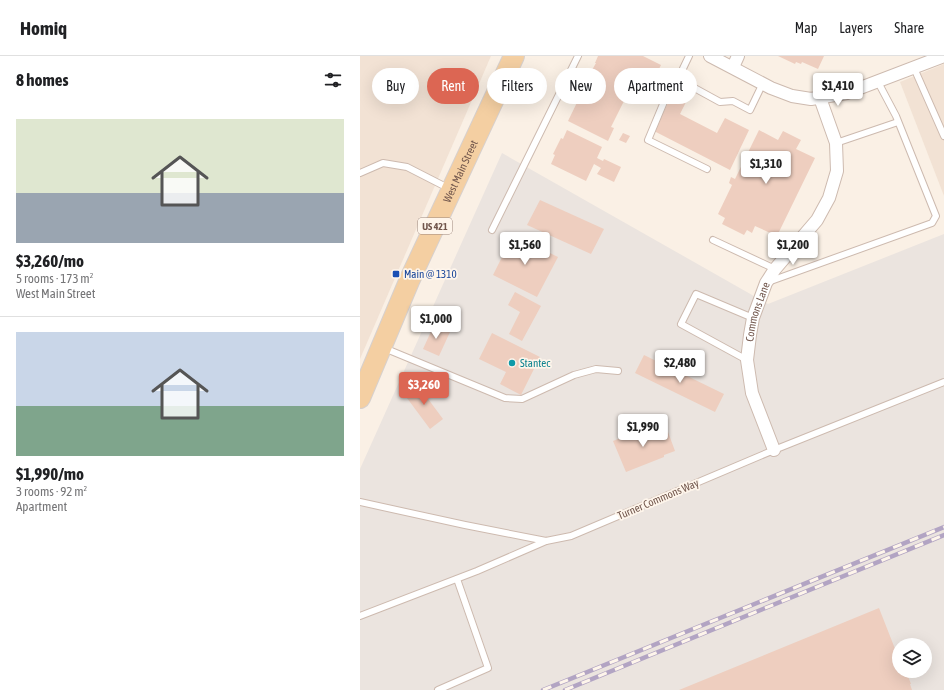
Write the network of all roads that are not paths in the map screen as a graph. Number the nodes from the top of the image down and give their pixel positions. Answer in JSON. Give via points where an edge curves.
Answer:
{"nodes":[{"id":1,"x":514,"y":56,"type":"edge"},
{"id":2,"x":578,"y":56,"type":"edge"},
{"id":3,"x":689,"y":56,"type":"edge"},
{"id":4,"x":710,"y":56,"type":"edge"},
{"id":5,"x":738,"y":56,"type":"edge"},
{"id":6,"x":944,"y":56,"type":"edge"},
{"id":7,"x":733,"y":67,"type":"junction"},
{"id":8,"x":683,"y":68,"type":"edge"},
{"id":9,"x":914,"y":68,"type":"junction"},
{"id":10,"x":878,"y":82,"type":"junction"},
{"id":11,"x":763,"y":84,"type":"junction"},
{"id":12,"x":697,"y":89,"type":"edge"},
{"id":13,"x":820,"y":98,"type":"junction"},
{"id":14,"x":663,"y":104,"type":"edge"},
{"id":15,"x":898,"y":122,"type":"junction"},
{"id":16,"x":944,"y":136,"type":"edge"},
{"id":17,"x":836,"y":143,"type":"junction"},
{"id":18,"x":707,"y":169,"type":"dead end"},
{"id":19,"x":360,"y":173,"type":"edge"},
{"id":20,"x":451,"y":190,"type":"junction"},
{"id":21,"x":492,"y":230,"type":"dead end"},
{"id":22,"x":713,"y":240,"type":"dead end"},
{"id":23,"x":775,"y":269,"type":"junction"},
{"id":24,"x":766,"y":283,"type":"junction"},
{"id":25,"x":753,"y":318,"type":"junction"},
{"id":26,"x":381,"y":347,"type":"junction"},
{"id":27,"x":747,"y":360,"type":"junction"},
{"id":28,"x":618,"y":371,"type":"dead end"},
{"id":29,"x":944,"y":382,"type":"edge"},
{"id":30,"x":360,"y":398,"type":"edge"},
{"id":31,"x":774,"y":450,"type":"junction"},
{"id":32,"x":360,"y":502,"type":"edge"},
{"id":33,"x":546,"y":541,"type":"junction"},
{"id":34,"x":457,"y":579,"type":"junction"},
{"id":35,"x":360,"y":616,"type":"edge"},
{"id":36,"x":438,"y":690,"type":"edge"}],
"edges":[{"from":1,"to":20,"type":"main road","name":"West Main Street","number":"US 421"},
{"from":2,"to":21,"type":"lane"},
{"from":3,"to":8,"type":"lane"},
{"from":4,"to":7,"type":"street"},
{"from":5,"to":7,"type":"street"},
{"from":6,"to":9,"type":"street"},
{"from":7,"to":11,"type":"street"},
{"from":9,"to":10,"type":"street"},
{"from":9,"to":16,"type":"lane"},
{"from":10,"to":13,"type":"street","via":[[847,93]]},
{"from":10,"to":15,"type":"lane"},
{"from":11,"to":12,"type":"lane","via":[[750,110],[733,101],[720,102]]},
{"from":11,"to":13,"type":"street","via":[[792,96]]},
{"from":13,"to":17,"type":"street","name":"Commons Lane"},
{"from":14,"to":18,"type":"lane","via":[[648,140]]},
{"from":15,"to":17,"type":"lane"},
{"from":15,"to":24,"type":"lane","via":[[936,216],[932,223]]},
{"from":17,"to":23,"type":"street","name":"Commons Lane","via":[[837,171],[829,198],[817,220]]},
{"from":19,"to":20,"type":"lane","via":[[383,163],[407,167]]},
{"from":20,"to":26,"type":"main road","name":"West Main Street","number":"US 421"},
{"from":22,"to":23,"type":"lane"},
{"from":23,"to":24,"type":"street","name":"Commons Lane"},
{"from":24,"to":25,"type":"street","name":"Commons Lane"},
{"from":25,"to":27,"type":"street","name":"Commons Lane"},
{"from":25,"to":27,"type":"lane","via":[[696,294],[681,324]]},
{"from":26,"to":28,"type":"lane","via":[[505,398],[522,399],[574,375],[596,369]]},
{"from":26,"to":30,"type":"main road","name":"West Main Street","number":"US 421"},
{"from":27,"to":31,"type":"street","name":"Commons Lane","via":[[752,393]]},
{"from":29,"to":31,"type":"lane","name":"Turner Commons Way"},
{"from":31,"to":33,"type":"lane","name":"Turner Commons Way","via":[[571,536]]},
{"from":32,"to":33,"type":"lane","name":"Turner Commons Way"},
{"from":33,"to":34,"type":"lane"},
{"from":34,"to":35,"type":"lane"},
{"from":34,"to":36,"type":"lane","via":[[488,668]]}]}
